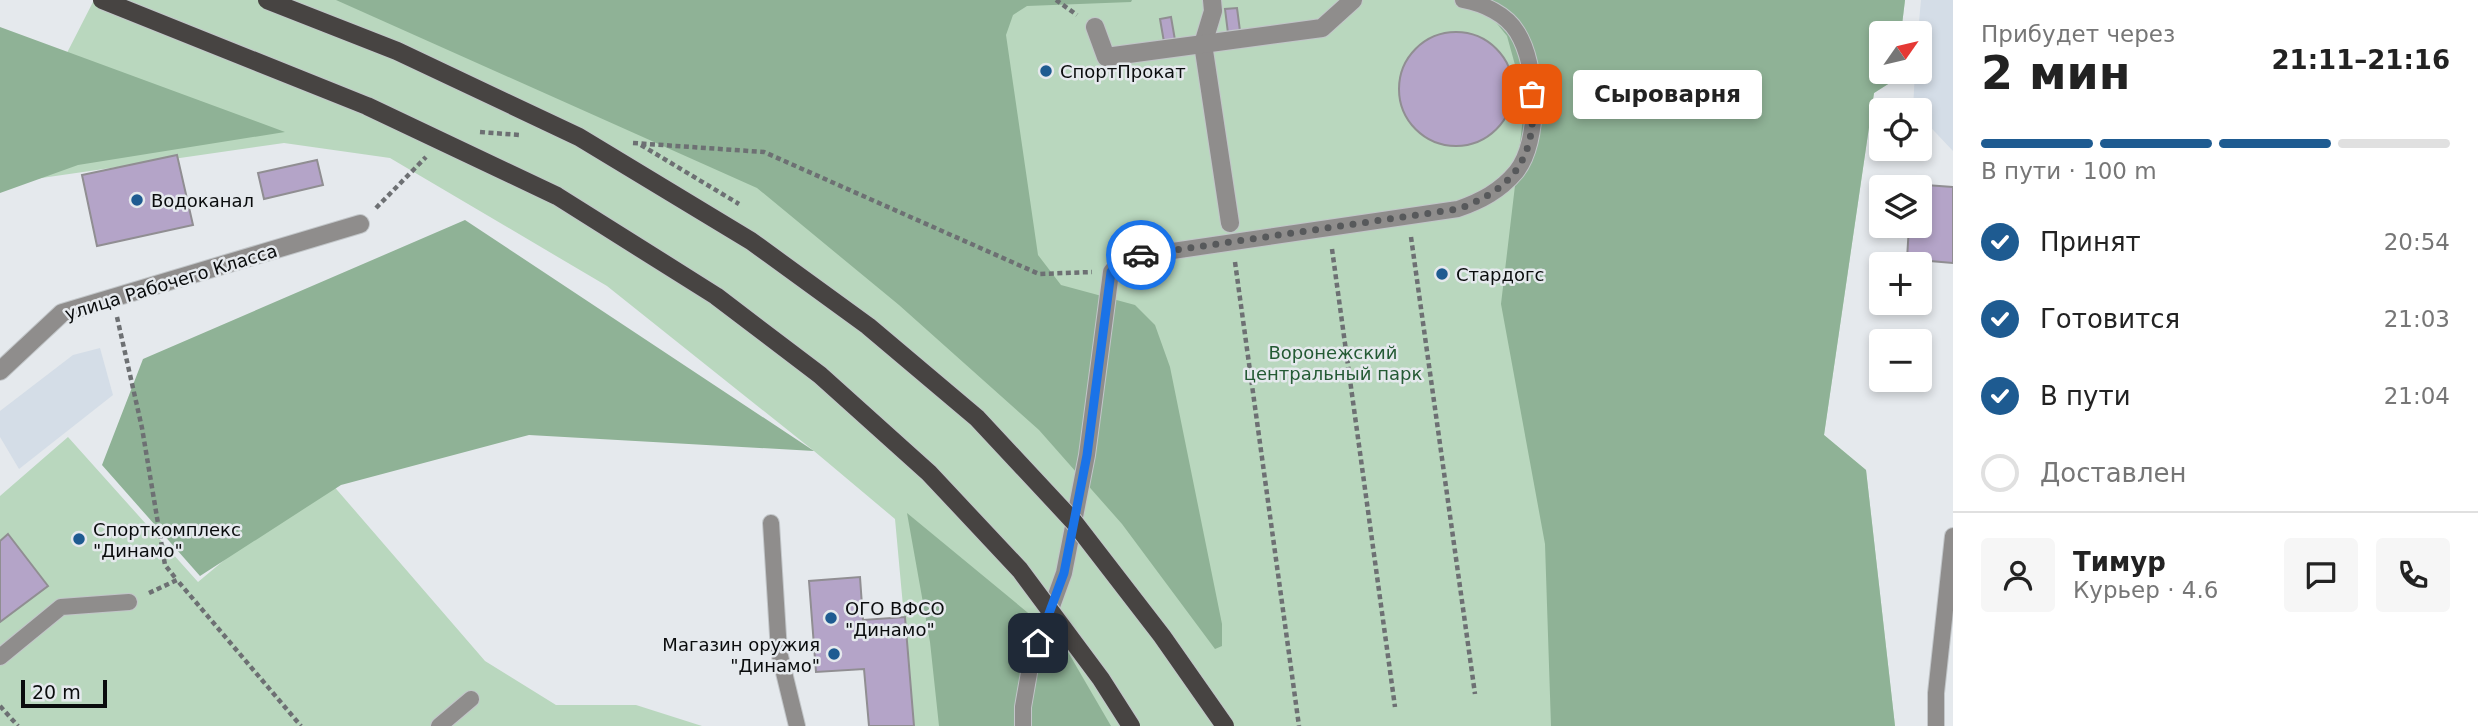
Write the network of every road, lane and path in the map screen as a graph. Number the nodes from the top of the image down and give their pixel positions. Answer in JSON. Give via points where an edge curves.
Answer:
{"nodes":[{"id":1,"x":102,"y":0,"type":"edge"},
{"id":2,"x":267,"y":0,"type":"edge"},
{"id":3,"x":1212,"y":0,"type":"edge"},
{"id":4,"x":1353,"y":0,"type":"edge"},
{"id":5,"x":1463,"y":0,"type":"edge"},
{"id":6,"x":1095,"y":27,"type":"dead end"},
{"id":7,"x":1203,"y":44,"type":"junction"},
{"id":8,"x":479,"y":132,"type":"dead end"},
{"id":9,"x":533,"y":136,"type":"dead end"},
{"id":10,"x":628,"y":143,"type":"dead end"},
{"id":11,"x":434,"y":149,"type":"dead end"},
{"id":12,"x":1408,"y":216,"type":"junction"},
{"id":13,"x":1230,"y":223,"type":"dead end"},
{"id":14,"x":360,"y":224,"type":"joint"},
{"id":15,"x":1329,"y":228,"type":"junction"},
{"id":16,"x":1233,"y":242,"type":"junction"},
{"id":17,"x":1111,"y":272,"type":"junction"},
{"id":18,"x":112,"y":297,"type":"junction"},
{"id":19,"x":0,"y":371,"type":"edge"},
{"id":20,"x":771,"y":523,"type":"dead end"},
{"id":21,"x":1953,"y":536,"type":"edge"},
{"id":22,"x":1950,"y":573,"type":"edge"},
{"id":23,"x":177,"y":580,"type":"junction"},
{"id":24,"x":129,"y":602,"type":"joint"},
{"id":25,"x":0,"y":657,"type":"edge"},
{"id":26,"x":1475,"y":694,"type":"dead end"},
{"id":27,"x":471,"y":699,"type":"dead end"},
{"id":28,"x":0,"y":706,"type":"edge"},
{"id":29,"x":1395,"y":707,"type":"dead end"},
{"id":30,"x":18,"y":726,"type":"edge"},
{"id":31,"x":301,"y":726,"type":"edge"},
{"id":32,"x":439,"y":726,"type":"edge"},
{"id":33,"x":797,"y":726,"type":"edge"},
{"id":34,"x":1023,"y":726,"type":"edge"},
{"id":35,"x":1131,"y":726,"type":"edge"},
{"id":36,"x":1225,"y":726,"type":"edge"},
{"id":37,"x":1299,"y":726,"type":"edge"},
{"id":38,"x":1936,"y":726,"type":"edge"}],
"edges":[{"from":1,"to":35,"type":"main road","bridge":true,"via":[[367,106],[556,196],[716,296],[820,375],[929,473],[1020,570]]},
{"from":2,"to":36,"type":"main road","bridge":true,"via":[[397,51],[579,137],[751,241],[868,326],[977,418],[1074,522],[1162,635]]},
{"from":3,"to":7,"type":"street"},
{"from":4,"to":7,"type":"street","via":[[1322,28]]},
{"from":5,"to":12,"type":"lane","via":[[1504,18],[1525,49],[1534,115],[1528,149],[1518,170],[1481,201]]},
{"from":6,"to":7,"type":"street","via":[[1106,57]]},
{"from":7,"to":13,"type":"street"},
{"from":8,"to":9,"type":"path"},
{"from":10,"to":17,"type":"path","via":[[764,152],[1039,274]]},
{"from":11,"to":14,"type":"path"},
{"from":12,"to":15,"type":"lane"},
{"from":12,"to":26,"type":"path"},
{"from":14,"to":18,"type":"street","name":"улица Рабочего Класса"},
{"from":15,"to":16,"type":"lane"},
{"from":15,"to":29,"type":"path"},
{"from":16,"to":17,"type":"lane","via":[[1132,257],[1121,260]]},
{"from":16,"to":37,"type":"path"},
{"from":17,"to":34,"type":"lane","via":[[1087,455],[1064,573],[1030,667]]},
{"from":18,"to":19,"type":"street","name":"улица Рабочего Класса","via":[[62,313]]},
{"from":18,"to":23,"type":"path","via":[[142,428],[165,565]]},
{"from":20,"to":33,"type":"lane","via":[[779,652]]},
{"from":21,"to":22,"type":"lane"},
{"from":22,"to":38,"type":"lane"},
{"from":23,"to":24,"type":"path"},
{"from":23,"to":31,"type":"path"},
{"from":24,"to":25,"type":"lane","via":[[61,607]]},
{"from":27,"to":32,"type":"lane"},
{"from":28,"to":30,"type":"path"}]}
